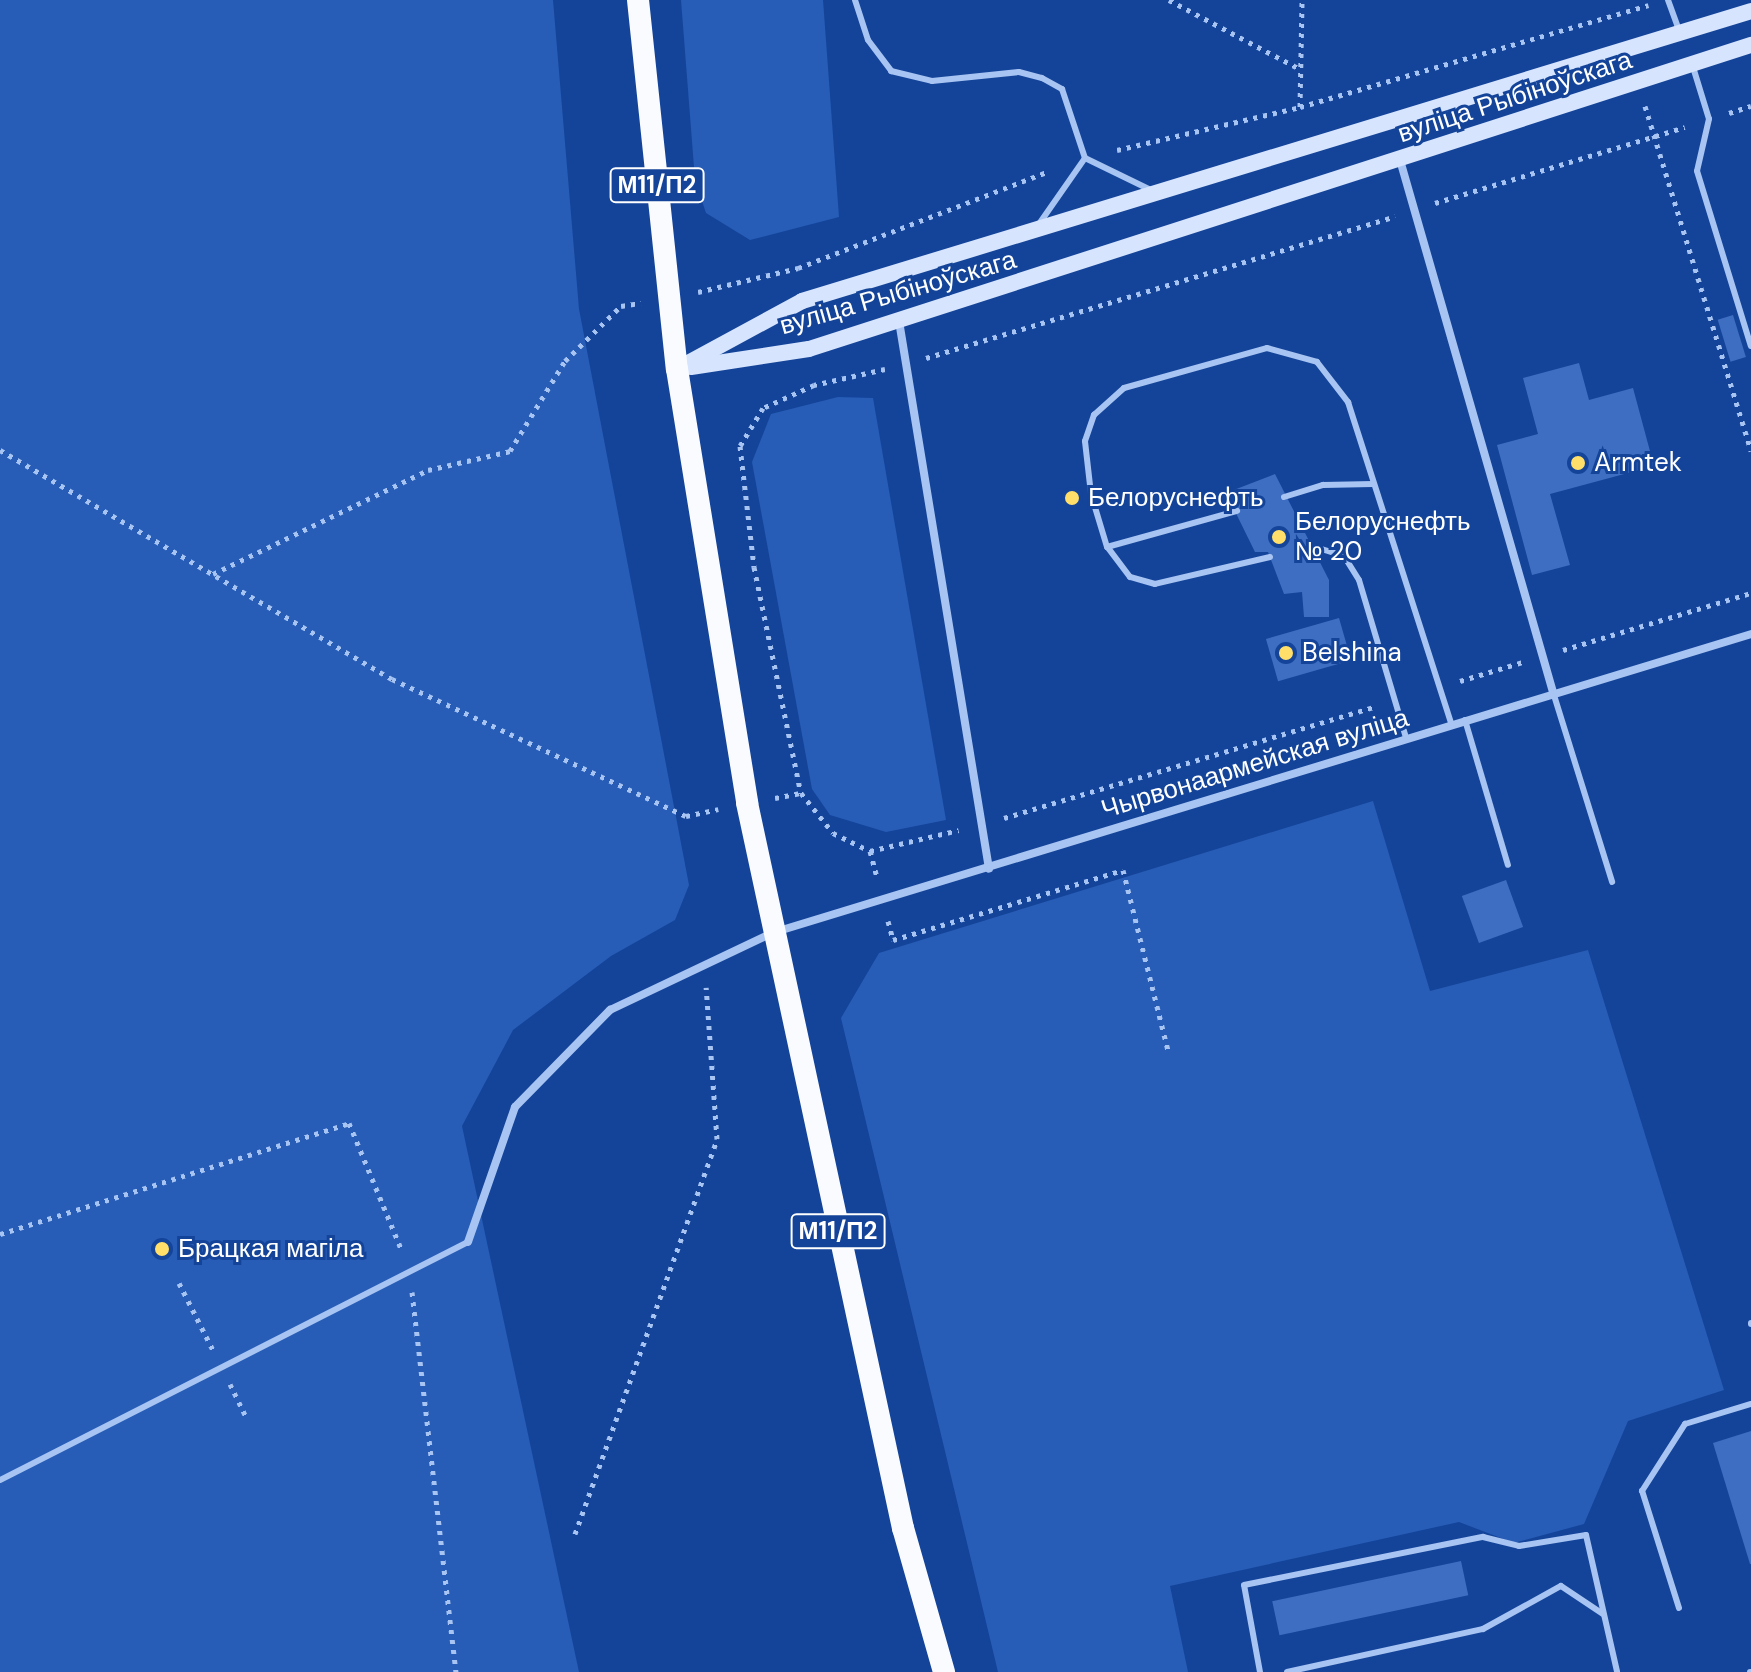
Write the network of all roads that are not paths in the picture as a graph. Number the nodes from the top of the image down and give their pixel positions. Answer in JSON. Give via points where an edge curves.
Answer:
{"nodes":[{"id":1,"x":638,"y":0,"type":"edge"},
{"id":2,"x":855,"y":0,"type":"edge"},
{"id":3,"x":1665,"y":0,"type":"edge"},
{"id":4,"x":1751,"y":11,"type":"edge"},
{"id":5,"x":1680,"y":33,"type":"junction"},
{"id":6,"x":1751,"y":45,"type":"edge"},
{"id":7,"x":1692,"y":64,"type":"junction"},
{"id":8,"x":1085,"y":158,"type":"junction"},
{"id":9,"x":1400,"y":160,"type":"junction"},
{"id":10,"x":1156,"y":193,"type":"junction"},
{"id":11,"x":1036,"y":229,"type":"junction"},
{"id":12,"x":1751,"y":306,"type":"edge"},
{"id":13,"x":1740,"y":310,"type":"junction"},
{"id":14,"x":899,"y":321,"type":"junction"},
{"id":15,"x":1751,"y":346,"type":"edge"},
{"id":16,"x":677,"y":369,"type":"junction"},
{"id":17,"x":1373,"y":484,"type":"junction"},
{"id":18,"x":1284,"y":497,"type":"dead end"},
{"id":19,"x":1237,"y":511,"type":"dead end"},
{"id":20,"x":1107,"y":547,"type":"junction"},
{"id":21,"x":1315,"y":547,"type":"dead end"},
{"id":22,"x":1270,"y":557,"type":"dead end"},
{"id":23,"x":1751,"y":634,"type":"edge"},
{"id":24,"x":1553,"y":692,"type":"junction"},
{"id":25,"x":1465,"y":720,"type":"junction"},
{"id":26,"x":1451,"y":723,"type":"junction"},
{"id":27,"x":1406,"y":738,"type":"junction"},
{"id":28,"x":1508,"y":865,"type":"dead end"},
{"id":29,"x":989,"y":869,"type":"junction"},
{"id":30,"x":1612,"y":882,"type":"dead end"},
{"id":31,"x":772,"y":933,"type":"junction"},
{"id":32,"x":468,"y":1242,"type":"joint"},
{"id":33,"x":1751,"y":1404,"type":"edge"},
{"id":34,"x":0,"y":1480,"type":"edge"},
{"id":35,"x":1679,"y":1608,"type":"dead end"},
{"id":36,"x":1603,"y":1614,"type":"junction"},
{"id":37,"x":944,"y":1672,"type":"edge"},
{"id":38,"x":1260,"y":1672,"type":"edge"},
{"id":39,"x":1287,"y":1672,"type":"edge"},
{"id":40,"x":1617,"y":1672,"type":"edge"}],
"edges":[{"from":1,"to":16,"type":"highway","number":"М11/П2"},
{"from":2,"to":8,"type":"lane","via":[[868,40],[891,71],[932,81],[1019,72],[1062,89]]},
{"from":3,"to":5,"type":"lane"},
{"from":4,"to":5,"type":"main road","name":"вуліца Рыбіноўскага"},
{"from":5,"to":10,"type":"main road","name":"вуліца Рыбіноўскага"},
{"from":6,"to":7,"type":"main road","name":"вуліца Рыбіноўскага"},
{"from":7,"to":9,"type":"main road","name":"вуліца Рыбіноўскага"},
{"from":7,"to":13,"type":"lane","via":[[1709,119],[1697,171]]},
{"from":8,"to":10,"type":"lane"},
{"from":8,"to":11,"type":"lane"},
{"from":9,"to":14,"type":"main road","name":"вуліца Рыбіноўскага"},
{"from":9,"to":24,"type":"street"},
{"from":10,"to":11,"type":"main road","name":"вуліца Рыбіноўскага"},
{"from":11,"to":16,"type":"main road","name":"вуліца Рыбіноўскага","via":[[802,301]]},
{"from":12,"to":13,"type":"lane"},
{"from":13,"to":15,"type":"lane"},
{"from":14,"to":16,"type":"main road","name":"вуліца Рыбіноўскага","via":[[809,349]]},
{"from":14,"to":29,"type":"street"},
{"from":16,"to":31,"type":"highway","number":"М11/П2"},
{"from":17,"to":18,"type":"lane","via":[[1323,485]]},
{"from":17,"to":20,"type":"lane","via":[[1335,380],[1296,351],[1267,348],[1124,388],[1094,415],[1085,441]]},
{"from":17,"to":26,"type":"lane"},
{"from":19,"to":20,"type":"lane"},
{"from":20,"to":22,"type":"lane","via":[[1130,577],[1155,584]]},
{"from":21,"to":27,"type":"lane","via":[[1344,556],[1359,580]]},
{"from":23,"to":24,"type":"street","name":"Чырвонаармейская вуліца"},
{"from":24,"to":25,"type":"street","name":"Чырвонаармейская вуліца"},
{"from":24,"to":30,"type":"lane"},
{"from":25,"to":26,"type":"street","name":"Чырвонаармейская вуліца"},
{"from":25,"to":28,"type":"lane"},
{"from":26,"to":27,"type":"street","name":"Чырвонаармейская вуліца"},
{"from":27,"to":29,"type":"street","name":"Чырвонаармейская вуліца"},
{"from":29,"to":31,"type":"street","name":"Чырвонаармейская вуліца"},
{"from":31,"to":32,"type":"street","name":"Чырвонаармейская вуліца","via":[[610,1010],[515,1107]]},
{"from":31,"to":37,"type":"highway","number":"М11/П2","via":[[903,1528]]},
{"from":32,"to":34,"type":"lane"},
{"from":33,"to":35,"type":"lane","via":[[1685,1424],[1642,1491]]},
{"from":36,"to":38,"type":"lane","via":[[1586,1535],[1519,1546],[1483,1537],[1244,1585]]},
{"from":36,"to":39,"type":"lane","via":[[1561,1586],[1483,1629]]},
{"from":36,"to":40,"type":"lane"}]}
